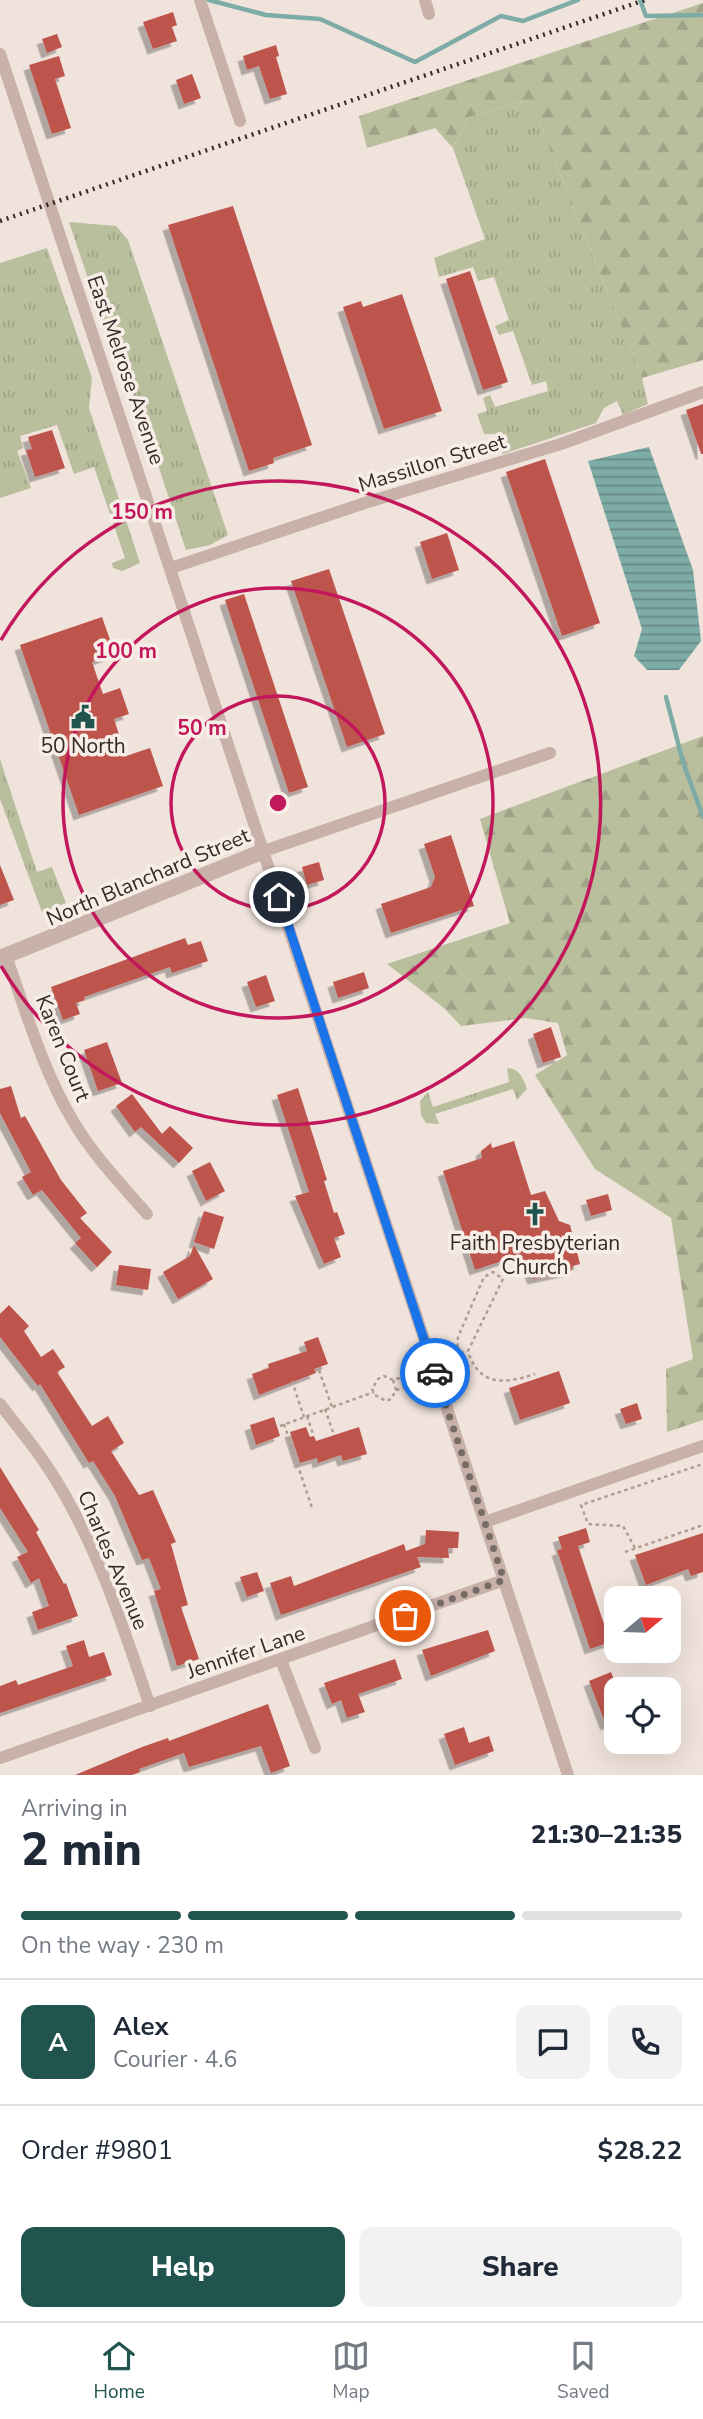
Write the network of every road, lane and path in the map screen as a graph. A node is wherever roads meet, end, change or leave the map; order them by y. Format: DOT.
graph roads {
  1 [pos="425,0"];
  2 [pos="202,4"];
  3 [pos="429,14"];
  4 [pos="0,54"];
  5 [pos="2,69"];
  6 [pos="240,121"];
  7 [pos="703,392"];
  8 [pos="171,568"];
  9 [pos="550,754"];
  10 [pos="264,851"];
  11 [pos="3,958"];
  12 [pos="147,1214"];
  13 [pos="468,1351"];
  14 [pos="457,1354"];
  15 [pos="447,1357"];
  16 [pos="472,1366"];
  17 [pos="318,1370"];
  18 [pos="416,1373"];
  19 [pos="452,1373"];
  20 [pos="535,1374"];
  21 [pos="393,1380"];
  22 [pos="292,1381"];
  23 [pos="419,1383"];
  24 [pos="396,1390"];
  25 [pos="373,1392"];
  26 [pos="0,1404"];
  27 [pos="332,1407"];
  28 [pos="325,1409"];
  29 [pos="306,1416"];
  30 [pos="333,1432"];
  31 [pos="313,1434"];
  32 [pos="703,1446"];
  33 [pos="703,1464"];
  34 [pos="312,1508"];
  35 [pos="485,1522"];
  36 [pos="703,1525"];
  37 [pos="635,1548"];
  38 [pos="625,1552"];
  39 [pos="504,1580"];
  40 [pos="281,1660"];
  41 [pos="150,1706"];
  42 [pos="315,1748"];
  43 [pos="0,1758"];
  44 [pos="568,1775"];
  1 -- 3 [label="street"];
  2 -- 6 [label="street"];
  4 -- 5 [label="street, East Melrose Avenue"];
  5 -- 8 [label="street, East Melrose Avenue"];
  7 -- 8 [label="street, Massillon Street"];
  8 -- 10 [label="street, East Melrose Avenue"];
  9 -- 10 [label="street, North Blanchard Street"];
  10 -- 11 [label="street, North Blanchard Street"];
  10 -- 35 [label="street, East Melrose Avenue"];
  11 -- 12 [label="street, Karen Court"];
  13 -- 14 [label="path"];
  13 -- 14 [label="path"];
  13 -- 16 [label="path"];
  14 -- 15 [label="path"];
  16 -- 19 [label="path"];
  16 -- 20 [label="path"];
  17 -- 27 [label="path"];
  18 -- 21 [label="path"];
  21 -- 24 [label="path"];
  21 -- 25 [label="path"];
  22 -- 29 [label="path"];
  23 -- 24 [label="path"];
  24 -- 25 [label="path"];
  25 -- 27 [label="path"];
  26 -- 41 [label="street, Charles Avenue"];
  27 -- 28 [label="path"];
  28 -- 29 [label="path"];
  28 -- 30 [label="path"];
  29 -- 31 [label="path"];
  29 -- 34 [label="path"];
  32 -- 35 [label="street"];
  33 -- 37 [label="path"];
  35 -- 39 [label="street, East Melrose Avenue"];
  36 -- 37 [label="path"];
  37 -- 38 [label="path"];
  39 -- 40 [label="street, Jennifer Lane"];
  39 -- 44 [label="street, East Melrose Avenue"];
  40 -- 41 [label="street, Jennifer Lane"];
  40 -- 42 [label="street"];
  41 -- 43 [label="street, Jennifer Lane"];
}
